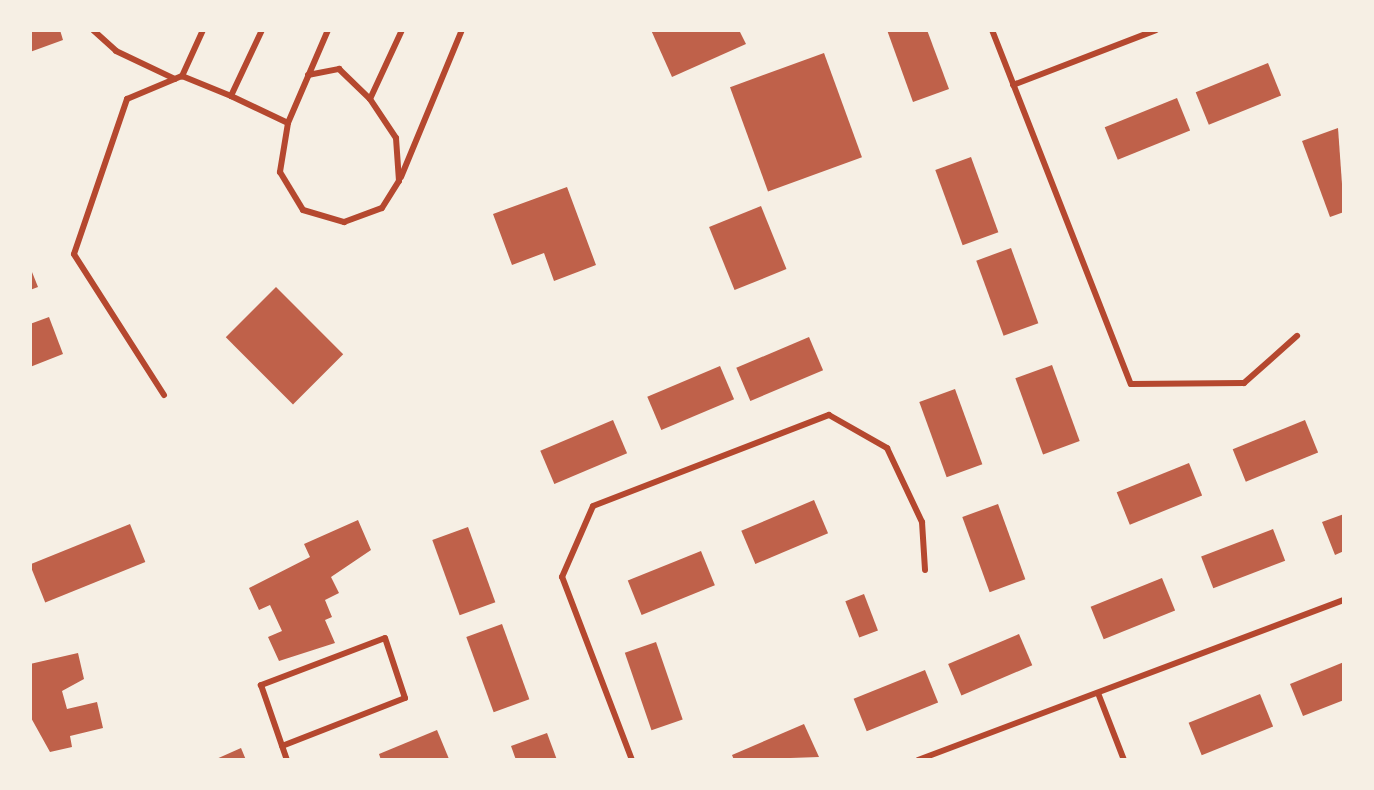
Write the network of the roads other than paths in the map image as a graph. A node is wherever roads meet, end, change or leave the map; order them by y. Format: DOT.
graph roads {
  1 [pos="93,30"];
  2 [pos="203,30"];
  3 [pos="262,30"];
  4 [pos="328,30"];
  5 [pos="402,30"];
  6 [pos="462,30"];
  7 [pos="992,30"];
  8 [pos="1156,30"];
  9 [pos="308,75"];
  10 [pos="179,77"];
  11 [pos="1013,85"];
  12 [pos="231,96"];
  13 [pos="370,99"];
  14 [pos="288,123"];
  15 [pos="399,181"];
  16 [pos="1297,336"];
  17 [pos="164,395"];
  18 [pos="925,570"];
  19 [pos="1344,600"];
  20 [pos="1098,693"];
  21 [pos="282,746"];
  22 [pos="287,760"];
  23 [pos="632,760"];
  24 [pos="918,760"];
  25 [pos="1124,760"];
  1 -- 10 [label="lane"];
  2 -- 10 [label="lane"];
  3 -- 12 [label="lane"];
  4 -- 9 [label="lane"];
  5 -- 13 [label="lane"];
  6 -- 15 [label="lane"];
  7 -- 11 [label="lane"];
  8 -- 11 [label="lane"];
  9 -- 13 [label="lane"];
  9 -- 14 [label="lane"];
  10 -- 12 [label="lane"];
  10 -- 17 [label="lane"];
  11 -- 16 [label="lane"];
  12 -- 14 [label="lane"];
  13 -- 15 [label="lane"];
  14 -- 15 [label="lane"];
  18 -- 23 [label="lane"];
  19 -- 20 [label="lane"];
  20 -- 24 [label="lane"];
  20 -- 25 [label="lane"];
  21 -- 21 [label="lane"];
  21 -- 22 [label="lane"];
}
